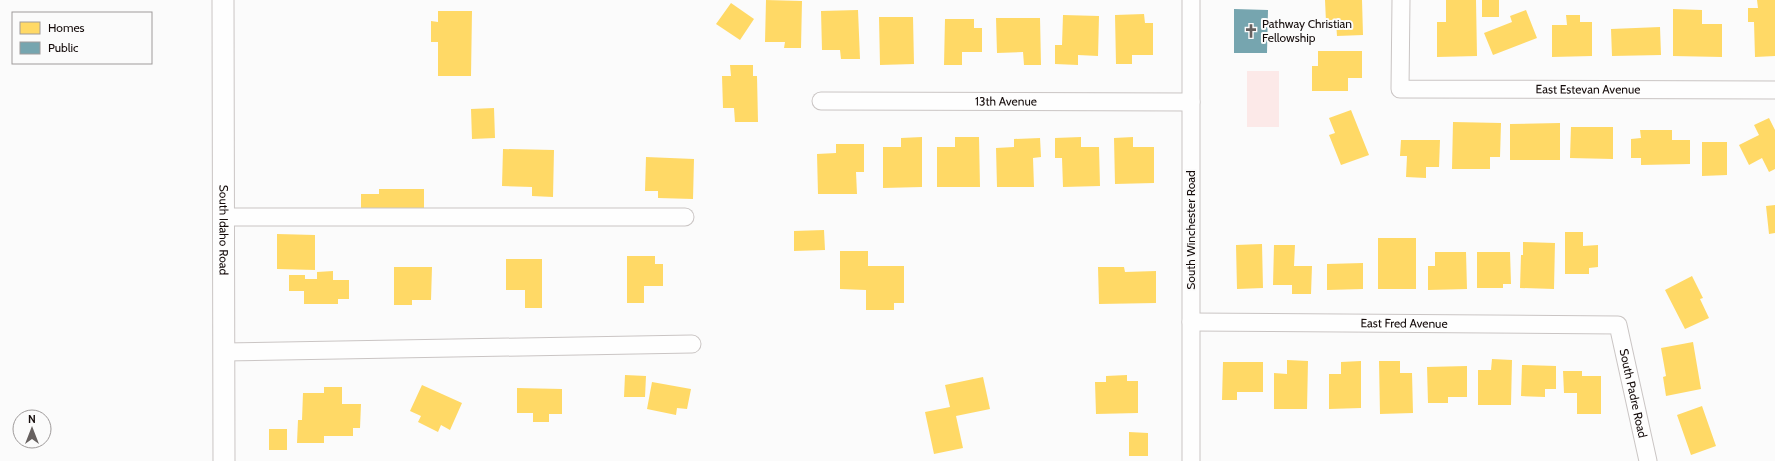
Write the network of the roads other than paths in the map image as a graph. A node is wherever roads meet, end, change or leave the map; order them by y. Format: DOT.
graph roads {
  1 [pos="223,0"];
  2 [pos="1191,0"];
  3 [pos="1401,0"];
  4 [pos="1775,90"];
  5 [pos="821,101"];
  6 [pos="1191,102"];
  7 [pos="223,217"];
  8 [pos="685,217"];
  9 [pos="1191,322"];
  10 [pos="1618,325"];
  11 [pos="692,344"];
  12 [pos="224,352"];
  13 [pos="224,461"];
  14 [pos="1191,461"];
  15 [pos="1648,461"];
  1 -- 7 [label="main road, South Idaho Road"];
  2 -- 6 [label="street, South Winchester Road"];
  3 -- 4 [label="street, East Estevan Avenue"];
  5 -- 6 [label="street, 13th Avenue"];
  6 -- 9 [label="street, South Winchester Road"];
  7 -- 8 [label="street"];
  7 -- 12 [label="main road, South Idaho Road"];
  9 -- 10 [label="street, East Fred Avenue"];
  9 -- 14 [label="street, South Winchester Road"];
  10 -- 15 [label="street, South Padre Road"];
  11 -- 12 [label="street"];
  12 -- 13 [label="main road, South Idaho Road"];
}
